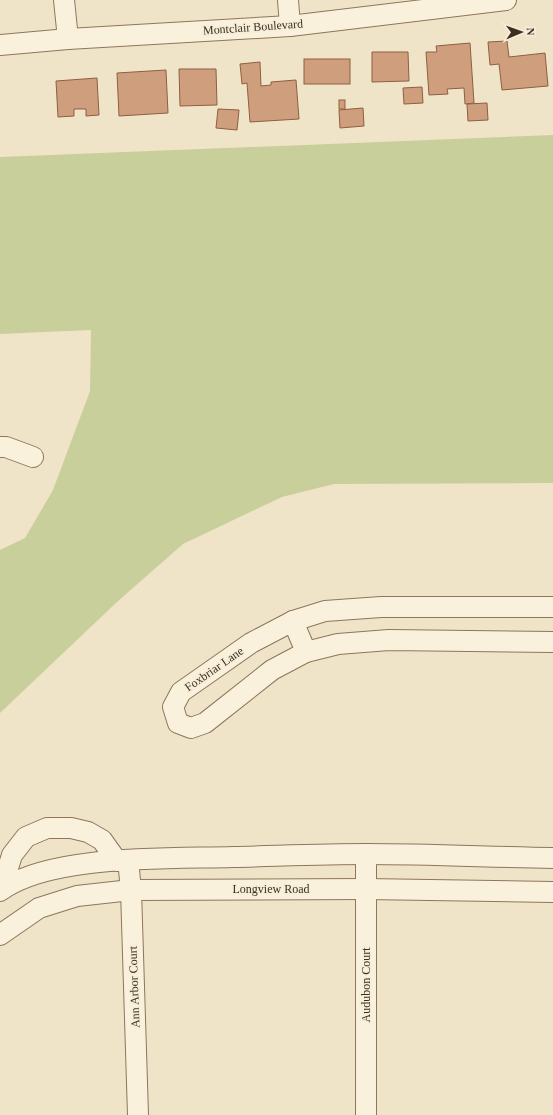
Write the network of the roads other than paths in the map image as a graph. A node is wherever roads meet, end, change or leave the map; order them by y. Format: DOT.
graph roads {
  1 [pos="64,0"];
  2 [pos="288,0"];
  3 [pos="506,0"];
  4 [pos="290,26"];
  5 [pos="68,39"];
  6 [pos="0,45"];
  7 [pos="0,447"];
  8 [pos="33,457"];
  9 [pos="553,607"];
  10 [pos="293,621"];
  11 [pos="553,642"];
  12 [pos="306,652"];
  13 [pos="366,854"];
  14 [pos="553,858"];
  15 [pos="123,860"];
  16 [pos="4,888"];
  17 [pos="366,889"];
  18 [pos="131,890"];
  19 [pos="553,892"];
  20 [pos="0,935"];
  21 [pos="138,1115"];
  22 [pos="366,1115"];
  1 -- 5 [label="street"];
  2 -- 4 [label="street"];
  3 -- 4 [label="street, Montclair Boulevard"];
  4 -- 5 [label="street, Montclair Boulevard"];
  5 -- 6 [label="street, Montclair Boulevard"];
  7 -- 8 [label="street"];
  9 -- 10 [label="street, Foxbriar Lane"];
  10 -- 12 [label="street"];
  10 -- 12 [label="street, Foxbriar Lane"];
  11 -- 12 [label="street, Foxbriar Lane"];
  13 -- 14 [label="street"];
  13 -- 15 [label="street"];
  13 -- 17 [label="street, Audubon Court"];
  15 -- 16 [label="street"];
  15 -- 16 [label="street"];
  15 -- 18 [label="street, Ann Arbor Court"];
  17 -- 18 [label="street, Longview Road"];
  17 -- 19 [label="street, Longview Road"];
  17 -- 22 [label="street, Audubon Court"];
  18 -- 20 [label="street, Longview Road"];
  18 -- 21 [label="street, Ann Arbor Court"];
}
